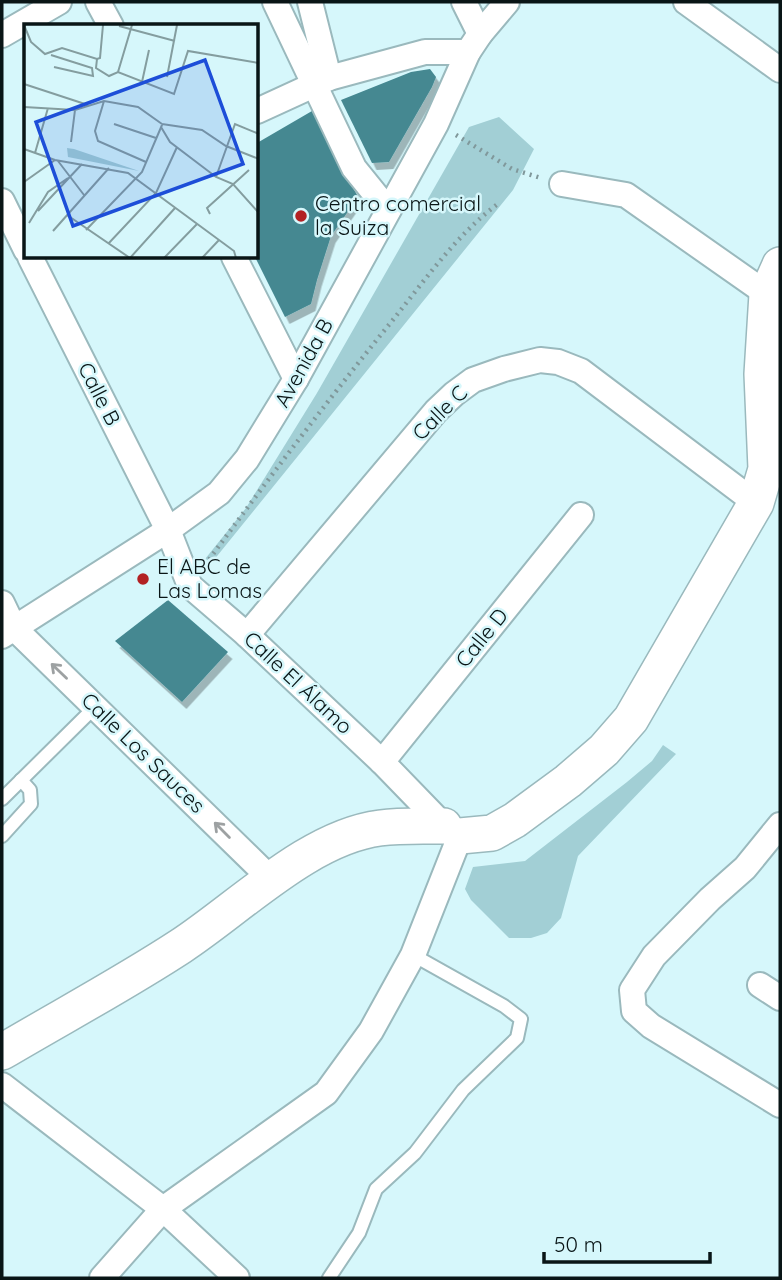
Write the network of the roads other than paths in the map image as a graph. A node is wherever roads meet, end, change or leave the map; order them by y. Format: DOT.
graph roads {
  1 [pos="59,2"];
  2 [pos="98,2"];
  3 [pos="275,2"];
  4 [pos="310,2"];
  5 [pos="464,2"];
  6 [pos="507,2"];
  7 [pos="686,2"];
  8 [pos="110,24"];
  9 [pos="2,35"];
  10 [pos="474,43"];
  11 [pos="780,70"];
  12 [pos="322,81"];
  13 [pos="259,110"];
  14 [pos="562,184"];
  15 [pos="2,201"];
  16 [pos="388,210"];
  17 [pos="24,246"];
  18 [pos="31,259"];
  19 [pos="235,259"];
  20 [pos="774,280"];
  21 [pos="296,379"];
  22 [pos="772,382"];
  23 [pos="756,503"];
  24 [pos="581,515"];
  25 [pos="168,530"];
  26 [pos="2,603"];
  27 [pos="8,632"];
  28 [pos="247,635"];
  29 [pos="96,706"];
  30 [pos="382,762"];
  31 [pos="21,780"];
  32 [pos="2,799"];
  33 [pos="780,825"];
  34 [pos="452,831"];
  35 [pos="2,835"];
  36 [pos="270,878"];
  37 [pos="413,955"];
  38 [pos="2,1052"];
  39 [pos="2,1085"];
  40 [pos="780,1105"];
  41 [pos="163,1209"];
  42 [pos="102,1278"];
  43 [pos="237,1278"];
  44 [pos="329,1278"];
  1 -- 9 [label="street"];
  2 -- 8 [label="street"];
  3 -- 12 [label="street"];
  4 -- 12 [label="street"];
  5 -- 10 [label="street"];
  6 -- 10 [label="street, Avenida B"];
  7 -- 11 [label="street"];
  10 -- 12 [label="street"];
  10 -- 16 [label="street, Avenida B"];
  12 -- 13 [label="street"];
  12 -- 16 [label="street"];
  14 -- 20 [label="street"];
  15 -- 17 [label="street"];
  16 -- 21 [label="street, Avenida B"];
  18 -- 25 [label="street, Calle B"];
  19 -- 21 [label="street"];
  20 -- 22 [label="street"];
  21 -- 25 [label="street, Avenida B"];
  22 -- 23 [label="street"];
  23 -- 28 [label="street, Calle C"];
  23 -- 34 [label="street"];
  24 -- 30 [label="street, Calle D"];
  25 -- 27 [label="street, Avenida B"];
  25 -- 28 [label="street, Calle El Álamo"];
  26 -- 27 [label="street"];
  29 -- 27 [label="street, Calle Los Sauces, one-way"];
  28 -- 30 [label="street, Calle El Álamo"];
  29 -- 31 [label="lane"];
  36 -- 29 [label="street, Calle Los Sauces, one-way"];
  30 -- 34 [label="street, Calle El Álamo"];
  31 -- 32 [label="lane"];
  31 -- 35 [label="lane"];
  33 -- 40 [label="street"];
  34 -- 36 [label="street"];
  34 -- 37 [label="street"];
  36 -- 38 [label="street"];
  37 -- 41 [label="street"];
  37 -- 44 [label="lane"];
  39 -- 41 [label="street"];
  41 -- 42 [label="street"];
  41 -- 43 [label="street"];
}
